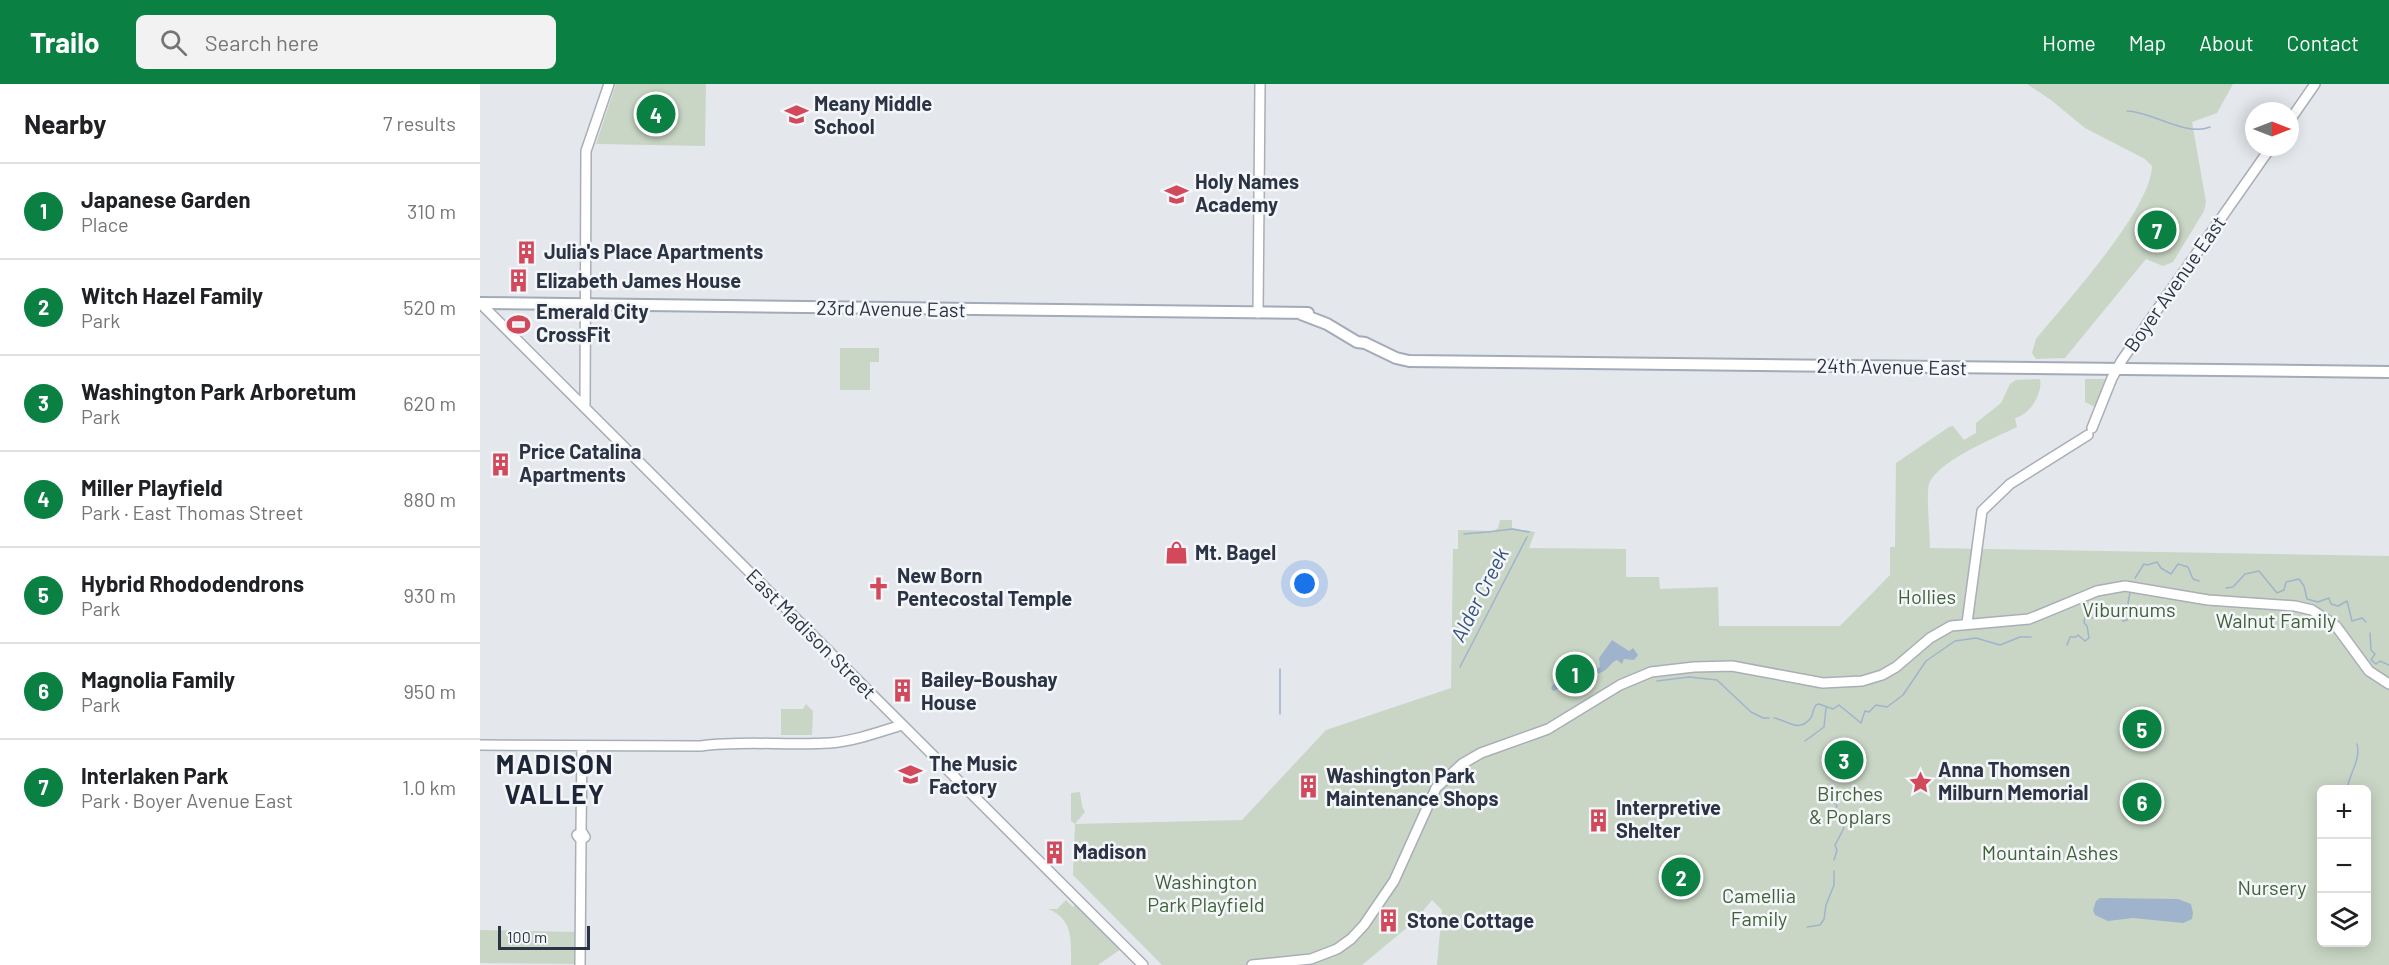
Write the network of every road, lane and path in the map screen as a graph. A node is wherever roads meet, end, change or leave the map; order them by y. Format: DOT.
graph roads {
  1 [pos="609,84"];
  2 [pos="1260,84"];
  3 [pos="2315,84"];
  4 [pos="2299,107"];
  5 [pos="2265,156"];
  6 [pos="480,303"];
  7 [pos="585,305"];
  8 [pos="1257,313"];
  9 [pos="1365,343"];
  10 [pos="2116,370"];
  11 [pos="2389,372"];
  12 [pos="585,408"];
  13 [pos="1967,623"];
  14 [pos="2389,684"];
  15 [pos="902,725"];
  16 [pos="480,745"];
  17 [pos="582,747"];
  18 [pos="580,965"];
  19 [pos="1143,965"];
  20 [pos="1252,965"];
  1 -- 7 [label="main road"];
  2 -- 8 [label="main road"];
  3 -- 4 [label="main road"];
  5 -- 10 [label="main road, Boyer Avenue East"];
  6 -- 7 [label="main road, 23rd Avenue East"];
  6 -- 12 [label="main road, East Madison Street"];
  7 -- 8 [label="main road, 23rd Avenue East"];
  7 -- 12 [label="main road"];
  8 -- 9 [label="main road, 23rd Avenue East"];
  9 -- 10 [label="main road, 24th Avenue East"];
  10 -- 11 [label="main road, 24th Avenue East"];
  10 -- 13 [label="main road, Boyer Avenue East"];
  12 -- 15 [label="main road, East Madison Street"];
  13 -- 14 [label="main road"];
  13 -- 20 [label="main road"];
  15 -- 17 [label="main road"];
  15 -- 19 [label="main road, East Madison Street"];
  16 -- 17 [label="main road"];
  17 -- 18 [label="main road"];
}
